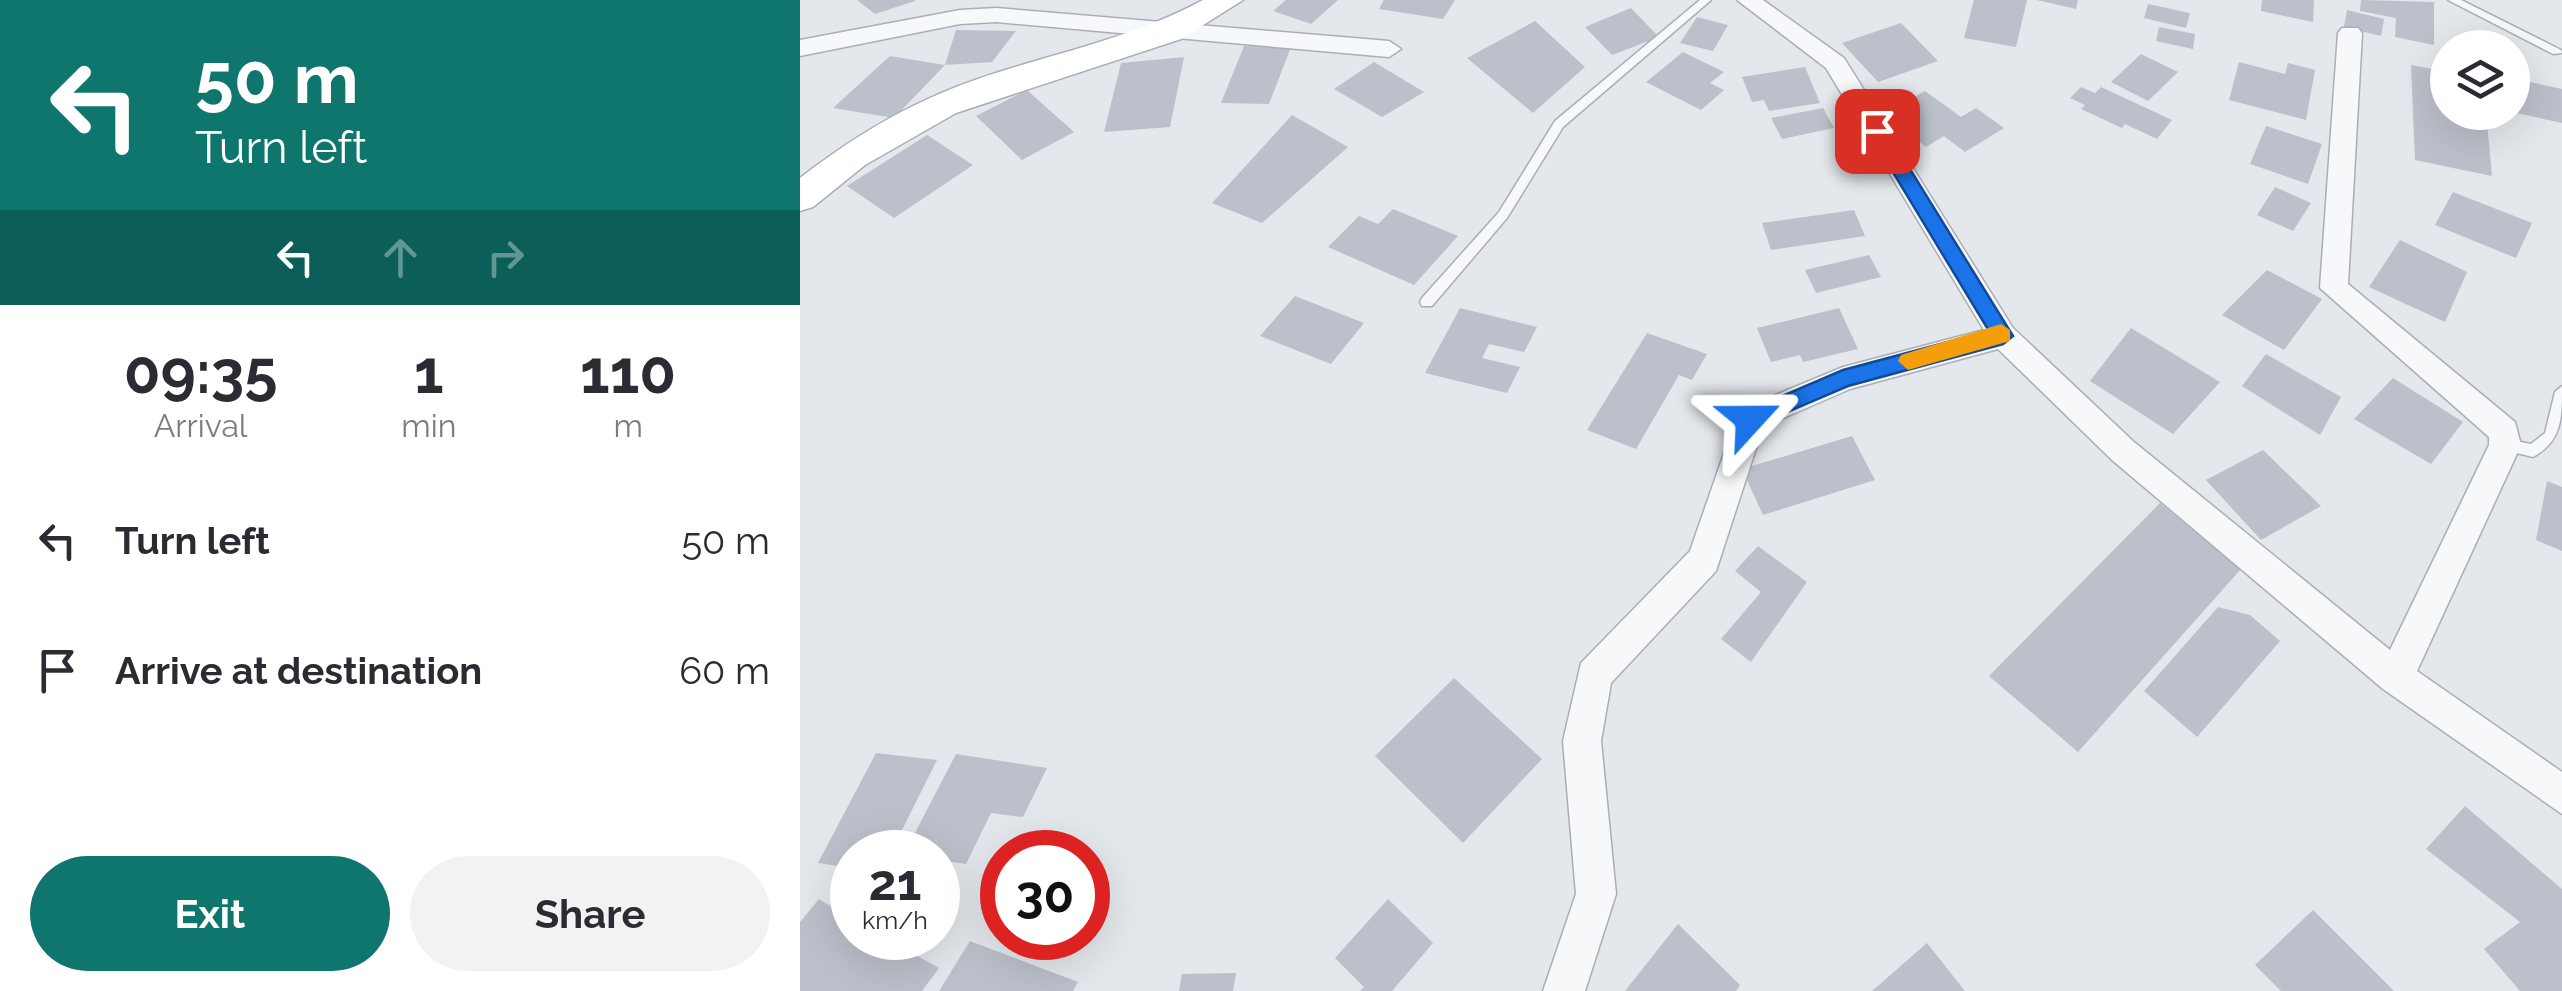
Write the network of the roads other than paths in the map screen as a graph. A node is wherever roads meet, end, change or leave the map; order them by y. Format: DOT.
graph roads {
  1 [pos="1227,0"];
  2 [pos="1706,0"];
  3 [pos="2453,0"];
  4 [pos="1755,2"];
  5 [pos="1169,32"];
  6 [pos="2350,33"];
  7 [pos="800,48"];
  8 [pos="1389,49"];
  9 [pos="2556,52"];
  10 [pos="800,198"];
  11 [pos="1427,302"];
  12 [pos="2003,336"];
  13 [pos="2562,392"];
  14 [pos="2504,445"];
  15 [pos="2396,677"];
  16 [pos="2562,795"];
  17 [pos="1564,991"];
  1 -- 5 [label="street"];
  2 -- 11 [label="lane"];
  3 -- 9 [label="lane"];
  4 -- 12 [label="street"];
  5 -- 7 [label="street"];
  5 -- 8 [label="street"];
  5 -- 10 [label="street"];
  6 -- 14 [label="street"];
  12 -- 15 [label="street"];
  12 -- 17 [label="street"];
  13 -- 14 [label="lane"];
  14 -- 15 [label="street"];
  15 -- 16 [label="street"];
}
